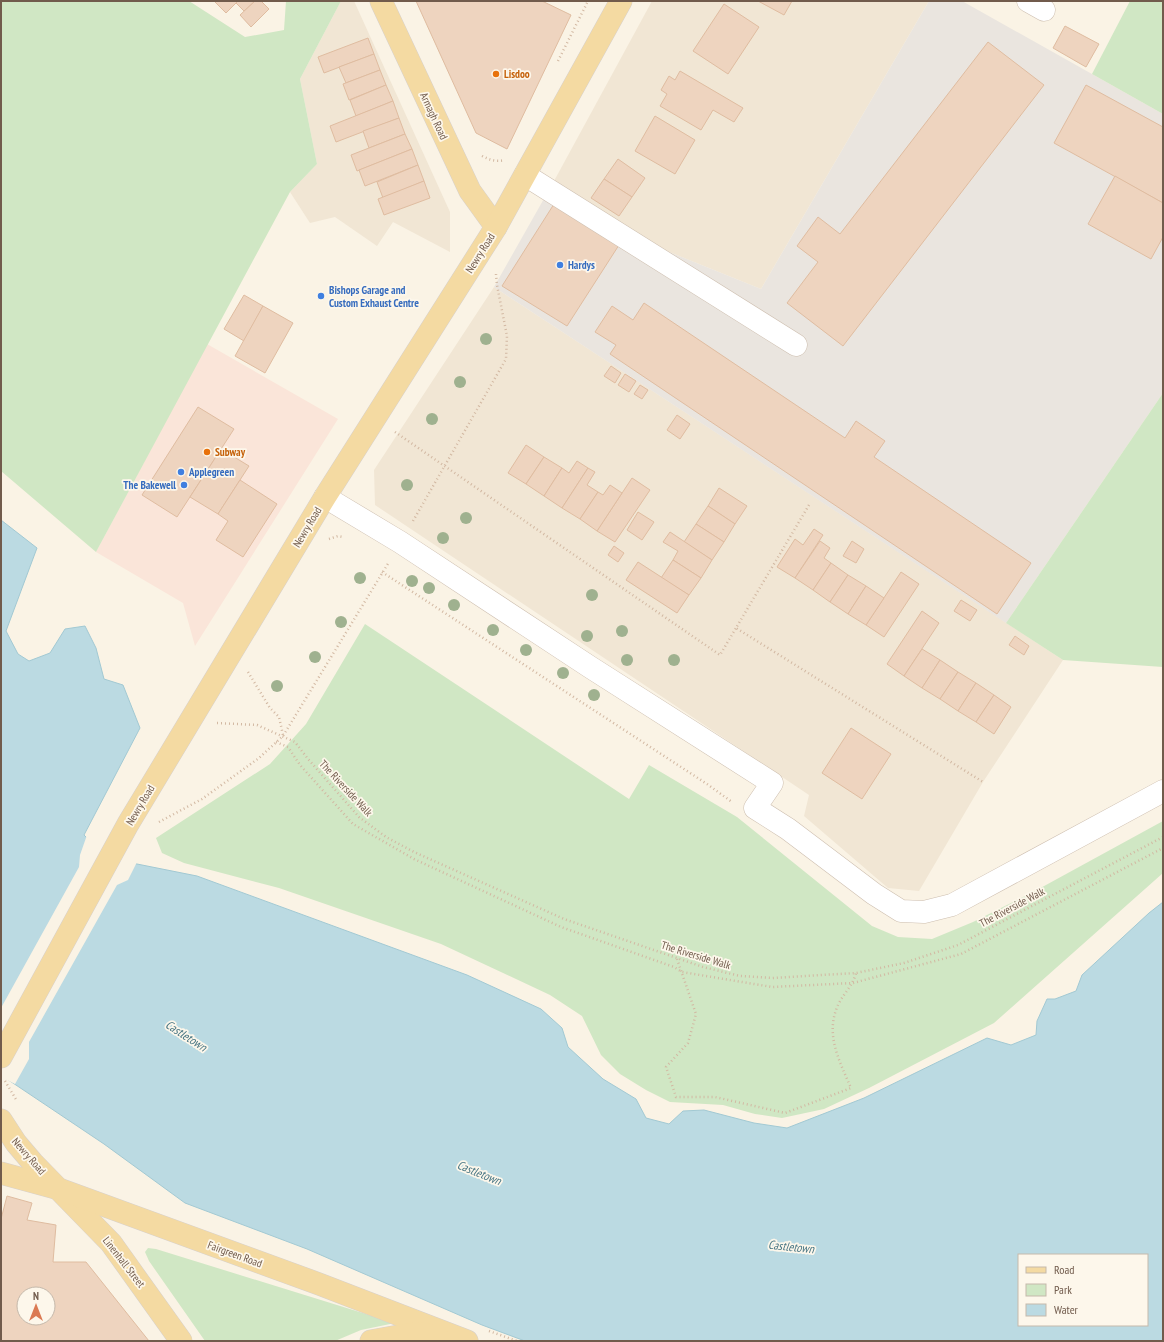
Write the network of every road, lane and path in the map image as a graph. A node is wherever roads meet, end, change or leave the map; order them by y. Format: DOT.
graph roads {
  1 [pos="381,1"];
  2 [pos="588,1"];
  3 [pos="621,1"];
  4 [pos="556,64"];
  5 [pos="480,155"];
  6 [pos="507,159"];
  7 [pos="525,175"];
  8 [pos="496,227"];
  9 [pos="496,270"];
  10 [pos="796,346"];
  11 [pos="375,419"];
  12 [pos="445,467"];
  13 [pos="325,497"];
  14 [pos="809,504"];
  15 [pos="344,538"];
  16 [pos="400,542"];
  17 [pos="326,545"];
  18 [pos="382,572"];
  19 [pos="736,628"];
  20 [pos="235,648"];
  21 [pos="253,667"];
  22 [pos="249,674"];
  23 [pos="247,677"];
  24 [pos="222,717"];
  25 [pos="218,723"];
  26 [pos="187,728"];
  27 [pos="214,730"];
  28 [pos="283,736"];
  29 [pos="276,742"];
  30 [pos="983,782"];
  31 [pos="1163,791"];
  32 [pos="755,808"];
  33 [pos="156,824"];
  34 [pos="1163,837"];
  35 [pos="1163,848"];
  36 [pos="677,958"];
  37 [pos="682,972"];
  38 [pos="856,973"];
  39 [pos="853,983"];
  40 [pos="1,1057"];
  41 [pos="1,1120"];
  42 [pos="1,1172"];
  43 [pos="59,1189"];
  44 [pos="181,1341"];
  45 [pos="372,1341"];
  46 [pos="466,1341"];
  1 -- 8 [label="main road, Armagh Road"];
  2 -- 4 [label="path"];
  3 -- 7 [label="main road, Newry Road"];
  5 -- 6 [label="path"];
  7 -- 8 [label="main road, Newry Road"];
  7 -- 10 [label="street"];
  8 -- 11 [label="main road, Newry Road"];
  9 -- 12 [label="path"];
  11 -- 12 [label="path"];
  11 -- 13 [label="main road, Newry Road"];
  12 -- 16 [label="path"];
  12 -- 19 [label="path"];
  13 -- 16 [label="street"];
  13 -- 20 [label="main road, Newry Road"];
  14 -- 19 [label="path"];
  15 -- 17 [label="path"];
  16 -- 18 [label="path"];
  16 -- 32 [label="street"];
  18 -- 28 [label="path"];
  18 -- 32 [label="path"];
  19 -- 30 [label="path"];
  20 -- 22 [label="path"];
  20 -- 26 [label="main road, Newry Road"];
  21 -- 22 [label="path"];
  22 -- 23 [label="path"];
  22 -- 28 [label="path"];
  24 -- 25 [label="path"];
  25 -- 26 [label="path, The Riverside Walk"];
  25 -- 27 [label="path"];
  25 -- 28 [label="path, The Riverside Walk"];
  26 -- 40 [label="main road, Newry Road"];
  28 -- 29 [label="path"];
  28 -- 36 [label="path, The Riverside Walk"];
  29 -- 33 [label="path"];
  29 -- 37 [label="path"];
  31 -- 32 [label="street"];
  34 -- 38 [label="path, The Riverside Walk"];
  35 -- 39 [label="path"];
  36 -- 37 [label="path"];
  36 -- 38 [label="path, The Riverside Walk"];
  37 -- 39 [label="path"];
  37 -- 39 [label="path"];
  38 -- 39 [label="path"];
  41 -- 43 [label="main road, Newry Road"];
  42 -- 43 [label="main road, Fairgreen Road"];
  43 -- 44 [label="main road, Linenhall Street"];
  43 -- 46 [label="main road, Fairgreen Road"];
  45 -- 46 [label="main road"];
}
